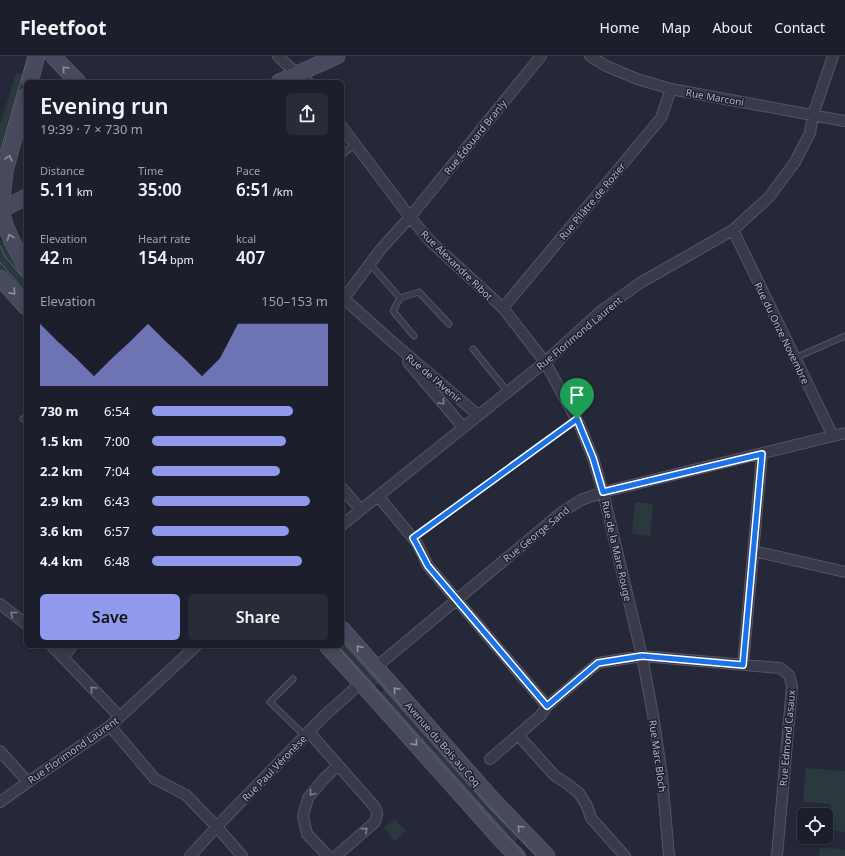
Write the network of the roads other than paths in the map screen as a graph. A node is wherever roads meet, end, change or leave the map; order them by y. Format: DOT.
graph roads {
  1 [pos="37,56"];
  2 [pos="53,56"];
  3 [pos="278,56"];
  4 [pos="337,56"];
  5 [pos="541,56"];
  6 [pos="590,56"];
  7 [pos="833,56"];
  8 [pos="303,78"];
  9 [pos="31,80"];
  10 [pos="76,80"];
  11 [pos="290,80"];
  12 [pos="671,89"];
  13 [pos="24,103"];
  14 [pos="813,116"];
  15 [pos="845,121"];
  16 [pos="344,130"];
  17 [pos="355,144"];
  18 [pos="344,153"];
  19 [pos="24,198"];
  20 [pos="0,210"];
  21 [pos="410,217"];
  22 [pos="733,230"];
  23 [pos="24,264"];
  24 [pos="370,264"];
  25 [pos="0,278"];
  26 [pos="344,298"];
  27 [pos="400,298"];
  28 [pos="344,300"];
  29 [pos="24,305"];
  30 [pos="503,308"];
  31 [pos="449,324"];
  32 [pos="414,336"];
  33 [pos="845,336"];
  34 [pos="390,340"];
  35 [pos="473,349"];
  36 [pos="794,358"];
  37 [pos="545,362"];
  38 [pos="508,392"];
  39 [pos="478,415"];
  40 [pos="577,419"];
  41 [pos="463,427"];
  42 [pos="845,433"];
  43 [pos="833,436"];
  44 [pos="762,454"];
  45 [pos="344,490"];
  46 [pos="603,492"];
  47 [pos="378,496"];
  48 [pos="361,510"];
  49 [pos="344,523"];
  50 [pos="413,538"];
  51 [pos="754,550"];
  52 [pos="845,572"];
  53 [pos="456,599"];
  54 [pos="0,604"];
  55 [pos="24,622"];
  56 [pos="344,631"];
  57 [pos="54,648"];
  58 [pos="70,648"];
  59 [pos="194,648"];
  60 [pos="329,648"];
  61 [pos="642,656"];
  62 [pos="63,658"];
  63 [pos="743,665"];
  64 [pos="376,667"];
  65 [pos="293,679"];
  66 [pos="361,683"];
  67 [pos="547,706"];
  68 [pos="120,717"];
  69 [pos="110,726"];
  70 [pos="307,734"];
  71 [pos="518,735"];
  72 [pos="0,751"];
  73 [pos="490,759"];
  74 [pos="338,765"];
  75 [pos="28,782"];
  76 [pos="0,802"];
  77 [pos="217,827"];
  78 [pos="190,856"];
  79 [pos="242,856"];
  80 [pos="328,856"];
  81 [pos="336,856"];
  82 [pos="517,856"];
  83 [pos="547,856"];
  84 [pos="625,856"];
  85 [pos="669,856"];
  86 [pos="777,856"];
  1 -- 9 [label="main road"];
  10 -- 2 [label="main road, one-way"];
  3 -- 8 [label="street"];
  4 -- 8 [label="main road"];
  5 -- 21 [label="street, Rue Édouard Branly"];
  6 -- 12 [label="street, Rue Marconi"];
  7 -- 14 [label="street, Rue Florimond Laurent"];
  8 -- 11 [label="main road"];
  12 -- 14 [label="street, Rue Marconi"];
  12 -- 30 [label="street, Rue Pilâtre de Rozier"];
  20 -- 13 [label="main road, one-way"];
  14 -- 15 [label="street, Rue Marconi"];
  14 -- 22 [label="street, Rue Florimond Laurent"];
  16 -- 17 [label="street, Rue Alexandre Ribot"];
  17 -- 18 [label="lane"];
  17 -- 21 [label="street, Rue Alexandre Ribot"];
  19 -- 20 [label="main road"];
  23 -- 20 [label="main road, one-way"];
  21 -- 24 [label="street, Rue Édouard Branly"];
  21 -- 30 [label="street, Rue Alexandre Ribot"];
  22 -- 36 [label="street, Rue du Onze Novembre"];
  22 -- 37 [label="street, Rue Florimond Laurent"];
  24 -- 26 [label="street, Rue Édouard Branly"];
  24 -- 27 [label="lane"];
  25 -- 29 [label="main road, one-way"];
  27 -- 31 [label="lane"];
  27 -- 32 [label="lane"];
  28 -- 34 [label="street, Rue de l'Avenir"];
  30 -- 37 [label="street, Rue Alexandre Ribot"];
  33 -- 36 [label="lane"];
  34 -- 39 [label="street, Rue de l'Avenir"];
  34 -- 41 [label="street, Rue de l'Avenir, one-way"];
  35 -- 38 [label="lane"];
  36 -- 43 [label="street, Rue du Onze Novembre"];
  37 -- 38 [label="street, Rue Florimond Laurent"];
  37 -- 40 [label="street, Rue de la Mare Rouge"];
  38 -- 39 [label="street, Rue Florimond Laurent"];
  39 -- 41 [label="street, Rue Florimond Laurent"];
  40 -- 46 [label="street, Rue de la Mare Rouge"];
  40 -- 50 [label="lane"];
  41 -- 47 [label="street, Rue Florimond Laurent"];
  42 -- 43 [label="street, Rue George Sand"];
  43 -- 44 [label="street, Rue George Sand"];
  44 -- 46 [label="street, Rue George Sand"];
  44 -- 51 [label="street"];
  45 -- 48 [label="street"];
  46 -- 53 [label="street, Rue George Sand"];
  46 -- 61 [label="street, Rue de la Mare Rouge"];
  47 -- 48 [label="street, Rue Florimond Laurent"];
  47 -- 50 [label="street"];
  48 -- 49 [label="street, Rue Florimond Laurent"];
  50 -- 53 [label="street"];
  51 -- 52 [label="street"];
  51 -- 63 [label="street"];
  53 -- 64 [label="street, Rue George Sand"];
  53 -- 67 [label="street"];
  55 -- 54 [label="street, one-way"];
  64 -- 56 [label="main road, Avenue du Bois au Coq, one-way"];
  57 -- 62 [label="street"];
  58 -- 62 [label="street"];
  59 -- 68 [label="street, Rue Florimond Laurent"];
  60 -- 66 [label="main road, Avenue du Bois au Coq"];
  61 -- 63 [label="street, Rue Edmond Casaux"];
  61 -- 67 [label="street, Rue Edmond Casaux"];
  61 -- 85 [label="street, Rue Marc Bloch"];
  68 -- 62 [label="street, one-way"];
  63 -- 86 [label="street, Rue Edmond Casaux"];
  83 -- 64 [label="main road, Avenue du Bois au Coq, one-way"];
  65 -- 70 [label="lane"];
  66 -- 70 [label="street, Rue Paul Véronèse"];
  66 -- 82 [label="main road, Avenue du Bois au Coq, one-way"];
  67 -- 71 [label="street, Rue Edmond Casaux"];
  68 -- 69 [label="street, Rue Florimond Laurent"];
  69 -- 75 [label="street, Rue Florimond Laurent"];
  69 -- 77 [label="street"];
  70 -- 74 [label="street"];
  70 -- 77 [label="street, Rue Paul Véronèse"];
  71 -- 73 [label="street, Rue Edmond Casaux"];
  71 -- 84 [label="street"];
  72 -- 75 [label="street"];
  74 -- 80 [label="street, one-way"];
  81 -- 74 [label="street, one-way"];
  75 -- 76 [label="street, Rue Florimond Laurent"];
  77 -- 78 [label="street, Rue Paul Véronèse"];
  77 -- 79 [label="street"];
}
